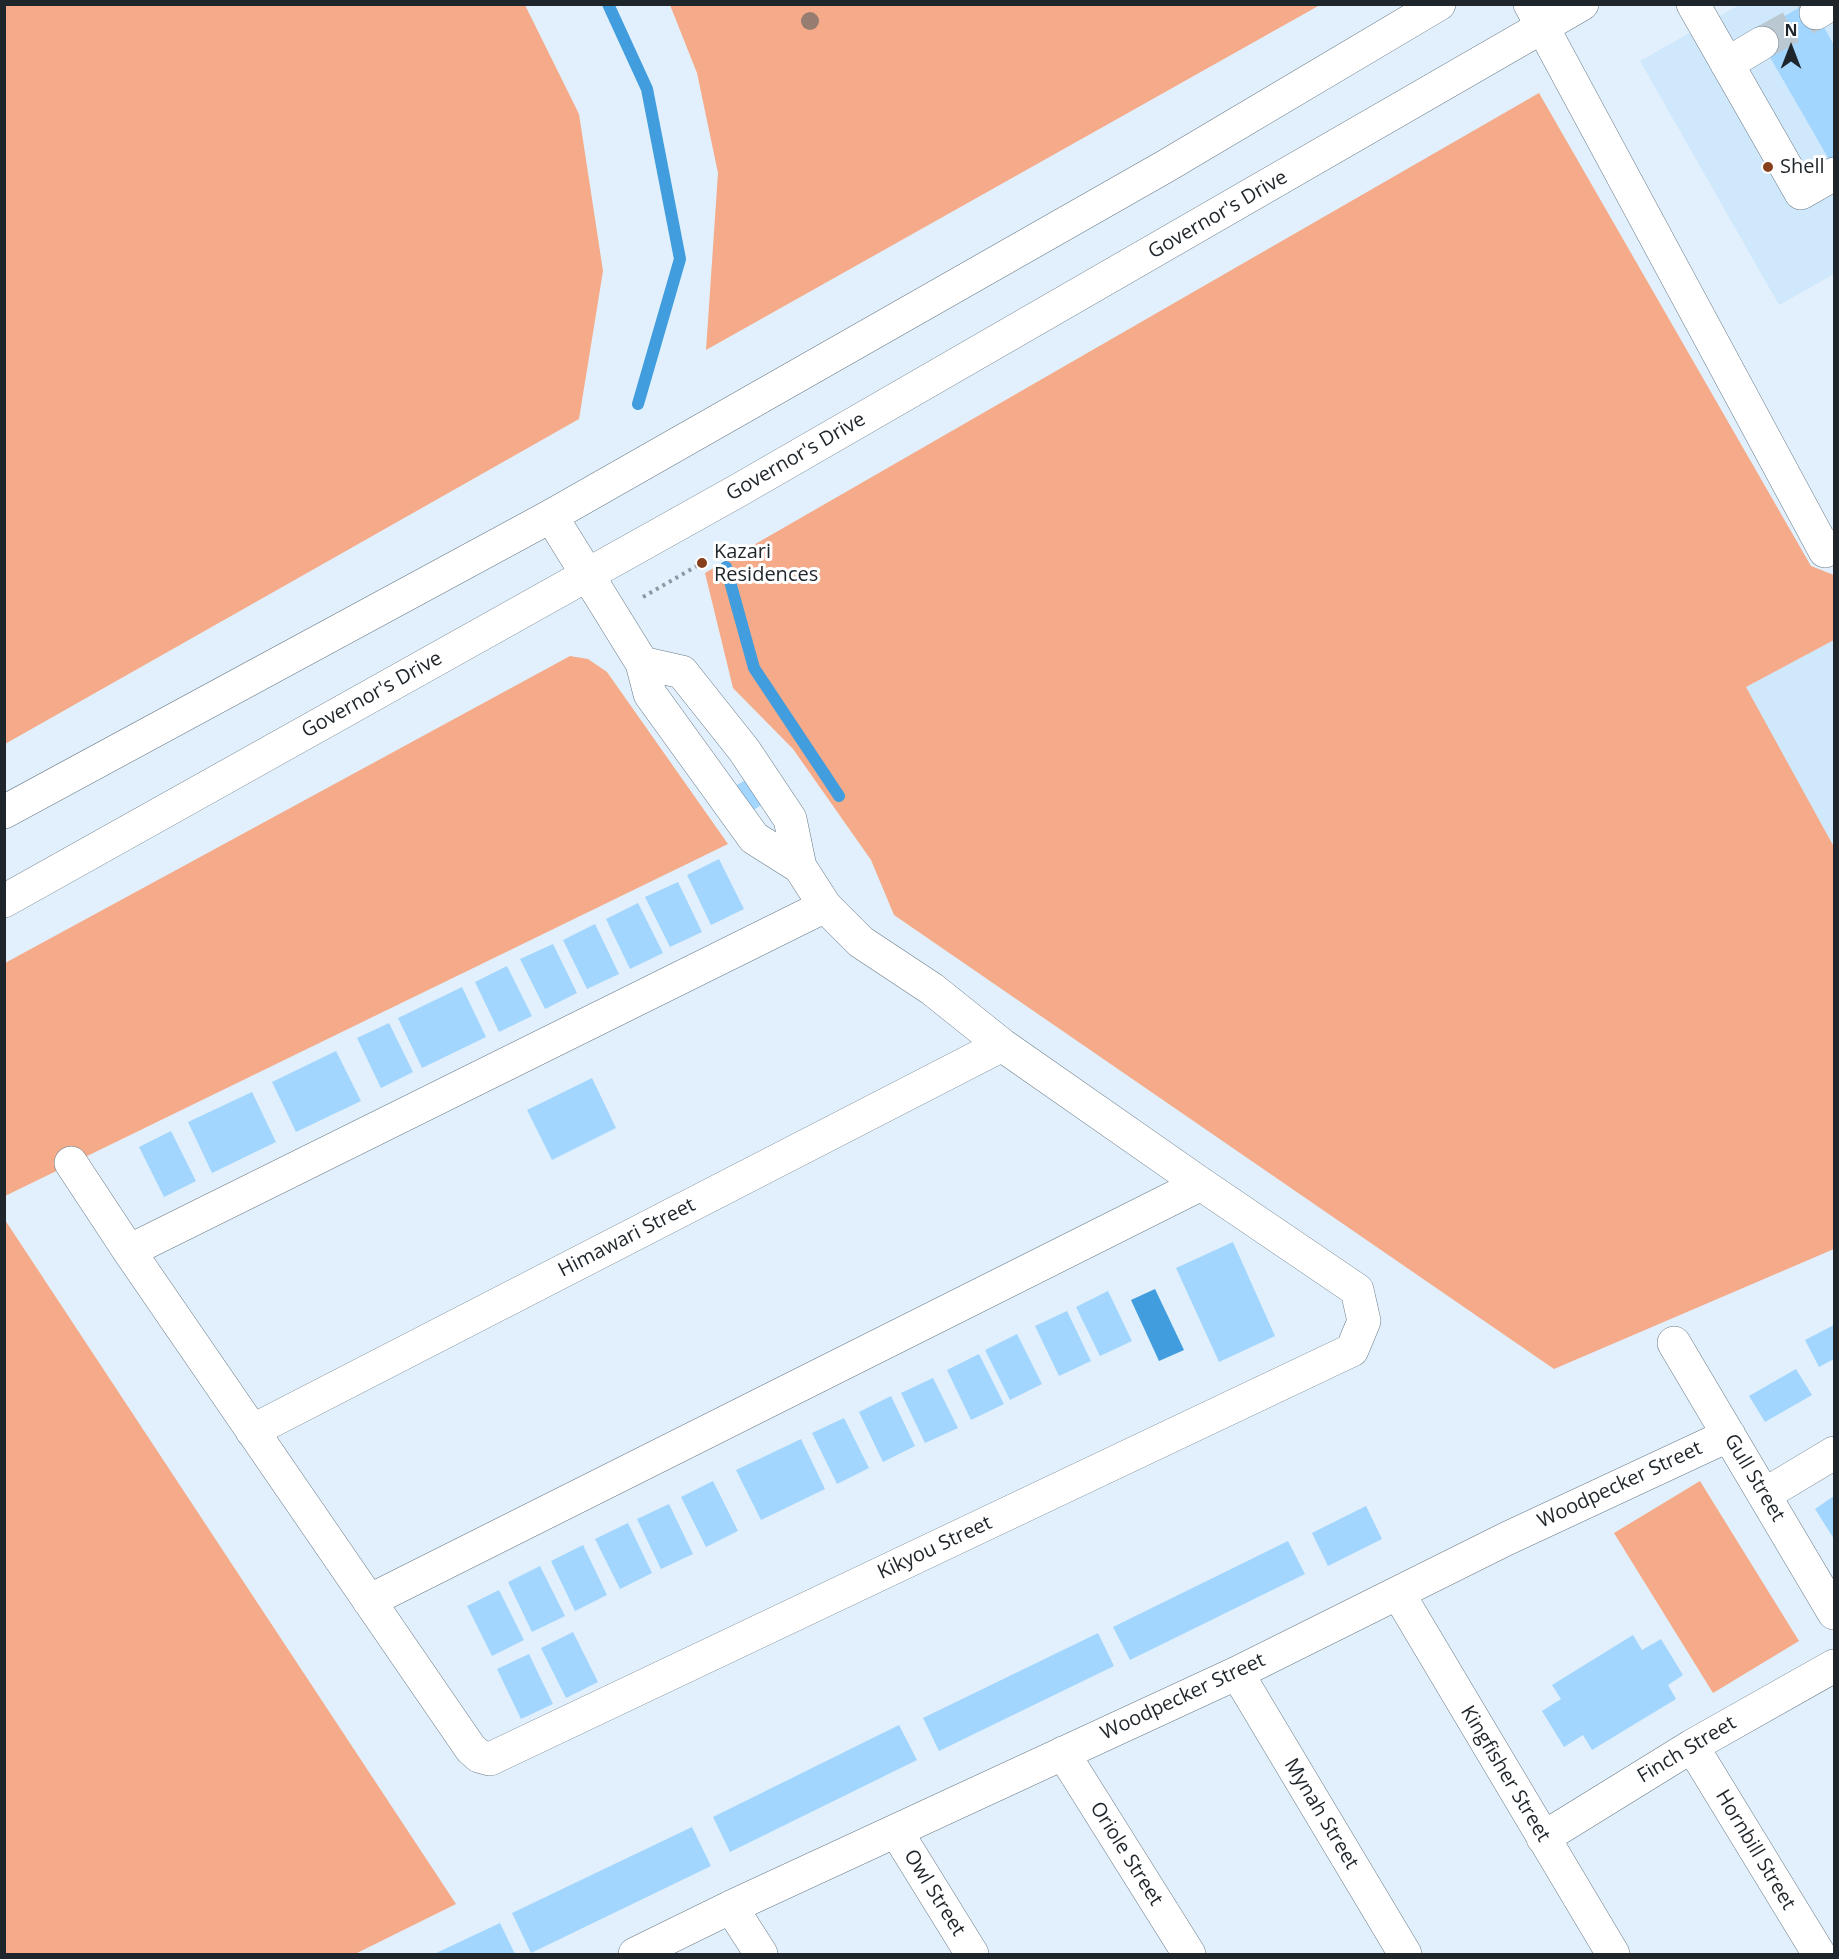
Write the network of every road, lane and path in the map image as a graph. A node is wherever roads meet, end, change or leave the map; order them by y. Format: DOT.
graph roads {
  1 [pos="1439,4"];
  2 [pos="1582,4"];
  3 [pos="1693,4"];
  4 [pos="1537,16"];
  5 [pos="1762,43"];
  6 [pos="1727,64"];
  7 [pos="1834,174"];
  8 [pos="551,516"];
  9 [pos="1834,546"];
  10 [pos="702,563"];
  11 [pos="588,574"];
  12 [pos="635,602"];
  13 [pos="642,663"];
  14 [pos="4,812"];
  15 [pos="800,867"];
  16 [pos="4,900"];
  17 [pos="825,906"];
  18 [pos="1002,1045"];
  19 [pos="72,1163"];
  20 [pos="1201,1184"];
  21 [pos="129,1251"];
  22 [pos="1674,1343"];
  23 [pos="252,1431"];
  24 [pos="1729,1435"];
  25 [pos="1834,1453"];
  26 [pos="1764,1495"];
  27 [pos="1398,1593"];
  28 [pos="369,1601"];
  29 [pos="1834,1613"];
  30 [pos="1834,1666"];
  31 [pos="1237,1673"];
  32 [pos="1692,1746"];
  33 [pos="1063,1753"];
  34 [pos="896,1831"];
  35 [pos="1542,1838"];
  36 [pos="731,1907"];
  37 [pos="635,1954"];
  38 [pos="760,1954"];
  39 [pos="972,1954"];
  40 [pos="1189,1954"];
  41 [pos="1405,1954"];
  42 [pos="1613,1954"];
  43 [pos="1819,1954"];
  1 -- 8 [label="street"];
  2 -- 4 [label="street, Governor's Drive"];
  3 -- 6 [label="street"];
  4 -- 9 [label="street"];
  4 -- 11 [label="street, Governor's Drive"];
  5 -- 6 [label="street"];
  6 -- 7 [label="street"];
  8 -- 11 [label="street"];
  8 -- 14 [label="street"];
  10 -- 12 [label="path"];
  11 -- 13 [label="street"];
  11 -- 16 [label="street, Governor's Drive"];
  13 -- 15 [label="street"];
  13 -- 15 [label="street"];
  15 -- 17 [label="street"];
  17 -- 18 [label="street"];
  17 -- 21 [label="street"];
  18 -- 20 [label="street"];
  18 -- 23 [label="street, Himawari Street"];
  19 -- 21 [label="street"];
  20 -- 28 [label="street"];
  20 -- 28 [label="street, Kikyou Street"];
  21 -- 23 [label="street"];
  22 -- 24 [label="street, Gull Street"];
  23 -- 28 [label="street"];
  24 -- 26 [label="street, Gull Street"];
  24 -- 27 [label="street, Woodpecker Street"];
  25 -- 26 [label="street"];
  26 -- 29 [label="street, Gull Street"];
  27 -- 31 [label="street, Woodpecker Street"];
  27 -- 35 [label="street, Kingfisher Street"];
  30 -- 32 [label="street, Finch Street"];
  31 -- 33 [label="street, Woodpecker Street"];
  31 -- 41 [label="street, Mynah Street"];
  32 -- 35 [label="street, Finch Street"];
  32 -- 43 [label="street, Hornbill Street"];
  33 -- 34 [label="street, Woodpecker Street"];
  33 -- 40 [label="street, Oriole Street"];
  34 -- 36 [label="street, Woodpecker Street"];
  34 -- 39 [label="street, Owl Street"];
  35 -- 42 [label="street, Kingfisher Street"];
  36 -- 37 [label="street, Woodpecker Street"];
  36 -- 38 [label="street"];
}
